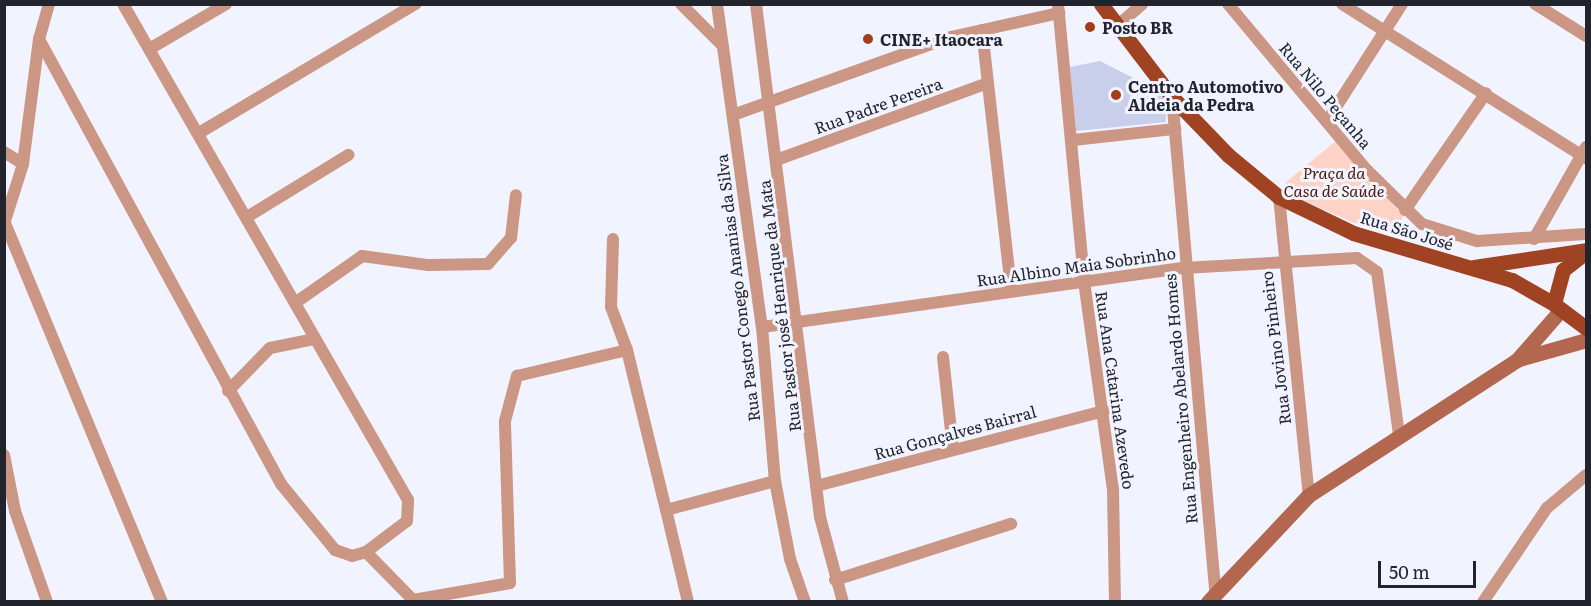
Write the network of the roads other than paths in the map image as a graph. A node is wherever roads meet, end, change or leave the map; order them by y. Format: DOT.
graph roads {
  1 [pos="123,4"];
  2 [pos="226,4"];
  3 [pos="415,4"];
  4 [pos="681,4"];
  5 [pos="717,4"];
  6 [pos="756,4"];
  7 [pos="1101,4"];
  8 [pos="1142,4"];
  9 [pos="1228,4"];
  10 [pos="1342,4"];
  11 [pos="1402,4"];
  12 [pos="1535,4"];
  13 [pos="44,8"];
  14 [pos="1058,9"];
  15 [pos="1117,26"];
  16 [pos="982,30"];
  17 [pos="1385,32"];
  18 [pos="1587,36"];
  19 [pos="39,39"];
  20 [pos="723,46"];
  21 [pos="151,48"];
  22 [pos="988,83"];
  23 [pos="1486,93"];
  24 [pos="1172,97"];
  25 [pos="772,105"];
  26 [pos="733,115"];
  27 [pos="1327,121"];
  28 [pos="1175,129"];
  29 [pos="198,133"];
  30 [pos="1073,140"];
  31 [pos="4,152"];
  32 [pos="1585,153"];
  33 [pos="348,155"];
  34 [pos="779,159"];
  35 [pos="23,164"];
  36 [pos="516,195"];
  37 [pos="1279,197"];
  38 [pos="1405,210"];
  39 [pos="247,217"];
  40 [pos="5,223"];
  41 [pos="1587,234"];
  42 [pos="613,239"];
  43 [pos="1534,239"];
  44 [pos="1587,251"];
  45 [pos="1282,263"];
  46 [pos="1184,268"];
  47 [pos="1471,268"];
  48 [pos="1084,281"];
  49 [pos="1011,290"];
  50 [pos="295,303"];
  51 [pos="1556,308"];
  52 [pos="799,321"];
  53 [pos="762,327"];
  54 [pos="1587,328"];
  55 [pos="315,339"];
  56 [pos="1587,340"];
  57 [pos="627,350"];
  58 [pos="943,357"];
  59 [pos="1516,360"];
  60 [pos="228,391"];
  61 [pos="1104,411"];
  62 [pos="1399,434"];
  63 [pos="953,449"];
  64 [pos="4,455"];
  65 [pos="1587,475"];
  66 [pos="775,481"];
  67 [pos="816,486"];
  68 [pos="1309,495"];
  69 [pos="666,510"];
  70 [pos="1011,524"];
  71 [pos="366,552"];
  72 [pos="835,580"];
  73 [pos="1212,596"];
  74 [pos="1485,599"];
  75 [pos="47,602"];
  76 [pos="162,602"];
  77 [pos="688,602"];
  78 [pos="805,602"];
  79 [pos="843,602"];
  80 [pos="1115,602"];
  81 [pos="1476,602"];
  1 -- 21 [label="street"];
  2 -- 21 [label="street"];
  3 -- 29 [label="street"];
  4 -- 20 [label="street"];
  5 -- 20 [label="street, Rua Pastor Conego Ananias da Silva"];
  6 -- 25 [label="street, Rua Pastor josé Henrique da Mata"];
  7 -- 15 [label="main road, Rua São José"];
  8 -- 15 [label="street"];
  9 -- 27 [label="street, Rua Nilo Peçanha"];
  10 -- 17 [label="street"];
  11 -- 17 [label="street"];
  12 -- 18 [label="street"];
  13 -- 19 [label="street"];
  14 -- 16 [label="street"];
  14 -- 30 [label="street, Rua Ana Catarina Azevedo"];
  15 -- 24 [label="main road, Rua São José"];
  16 -- 22 [label="street"];
  16 -- 25 [label="street"];
  17 -- 23 [label="street"];
  17 -- 27 [label="street"];
  19 -- 35 [label="street"];
  19 -- 60 [label="street"];
  20 -- 26 [label="street, Rua Pastor Conego Ananias da Silva"];
  21 -- 29 [label="street"];
  22 -- 34 [label="street, Rua Padre Pereira"];
  22 -- 49 [label="street"];
  23 -- 32 [label="street"];
  23 -- 38 [label="street"];
  24 -- 28 [label="street, Rua Engenheiro Abelardo Homes"];
  24 -- 37 [label="main road, Rua São José"];
  25 -- 26 [label="street"];
  25 -- 34 [label="street, Rua Pastor josé Henrique da Mata"];
  26 -- 53 [label="street, Rua Pastor Conego Ananias da Silva"];
  27 -- 38 [label="street, Rua Nilo Peçanha"];
  28 -- 30 [label="street"];
  28 -- 46 [label="street, Rua Engenheiro Abelardo Homes"];
  29 -- 39 [label="street"];
  30 -- 48 [label="street, Rua Ana Catarina Azevedo"];
  31 -- 35 [label="street"];
  32 -- 43 [label="street"];
  33 -- 39 [label="street"];
  34 -- 52 [label="street, Rua Pastor josé Henrique da Mata"];
  35 -- 40 [label="street"];
  36 -- 50 [label="street"];
  37 -- 45 [label="street, Rua Jovino Pinheiro"];
  37 -- 47 [label="main road, Rua São José"];
  38 -- 43 [label="street, Rua Nilo Peçanha"];
  39 -- 50 [label="street"];
  40 -- 76 [label="street"];
  41 -- 43 [label="street, Rua Nilo Peçanha"];
  42 -- 57 [label="street"];
  44 -- 47 [label="main road, Rua São José"];
  44 -- 51 [label="main road"];
  45 -- 46 [label="street, Rua Albino Maia Sobrinho"];
  45 -- 62 [label="street, Rua Albino Maia Sobrinho"];
  45 -- 68 [label="street, Rua Jovino Pinheiro"];
  46 -- 48 [label="street, Rua Albino Maia Sobrinho"];
  46 -- 73 [label="street, Rua Engenheiro Abelardo Homes"];
  47 -- 51 [label="main road, Rua São José"];
  48 -- 49 [label="street, Rua Albino Maia Sobrinho"];
  48 -- 61 [label="street, Rua Ana Catarina Azevedo"];
  49 -- 52 [label="street, Rua Albino Maia Sobrinho"];
  50 -- 55 [label="street"];
  51 -- 54 [label="main road, Rua São José"];
  51 -- 59 [label="main road"];
  52 -- 53 [label="street, Rua Albino Maia Sobrinho"];
  52 -- 67 [label="street, Rua Pastor josé Henrique da Mata"];
  53 -- 66 [label="street, Rua Pastor Conego Ananias da Silva"];
  55 -- 60 [label="street"];
  55 -- 71 [label="street"];
  56 -- 59 [label="main road"];
  57 -- 69 [label="street"];
  57 -- 71 [label="street"];
  58 -- 63 [label="street"];
  59 -- 62 [label="main road"];
  60 -- 71 [label="street"];
  61 -- 63 [label="street, Rua Gonçalves Bairral"];
  61 -- 80 [label="street, Rua Ana Catarina Azevedo"];
  62 -- 68 [label="main road"];
  63 -- 67 [label="street, Rua Gonçalves Bairral"];
  64 -- 75 [label="street"];
  65 -- 74 [label="street"];
  66 -- 69 [label="street"];
  66 -- 78 [label="street, Rua Pastor Conego Ananias da Silva"];
  67 -- 72 [label="street, Rua Pastor josé Henrique da Mata"];
  68 -- 73 [label="main road"];
  69 -- 77 [label="street"];
  70 -- 72 [label="street"];
  72 -- 79 [label="street, Rua Pastor josé Henrique da Mata"];
  74 -- 81 [label="street"];
}
